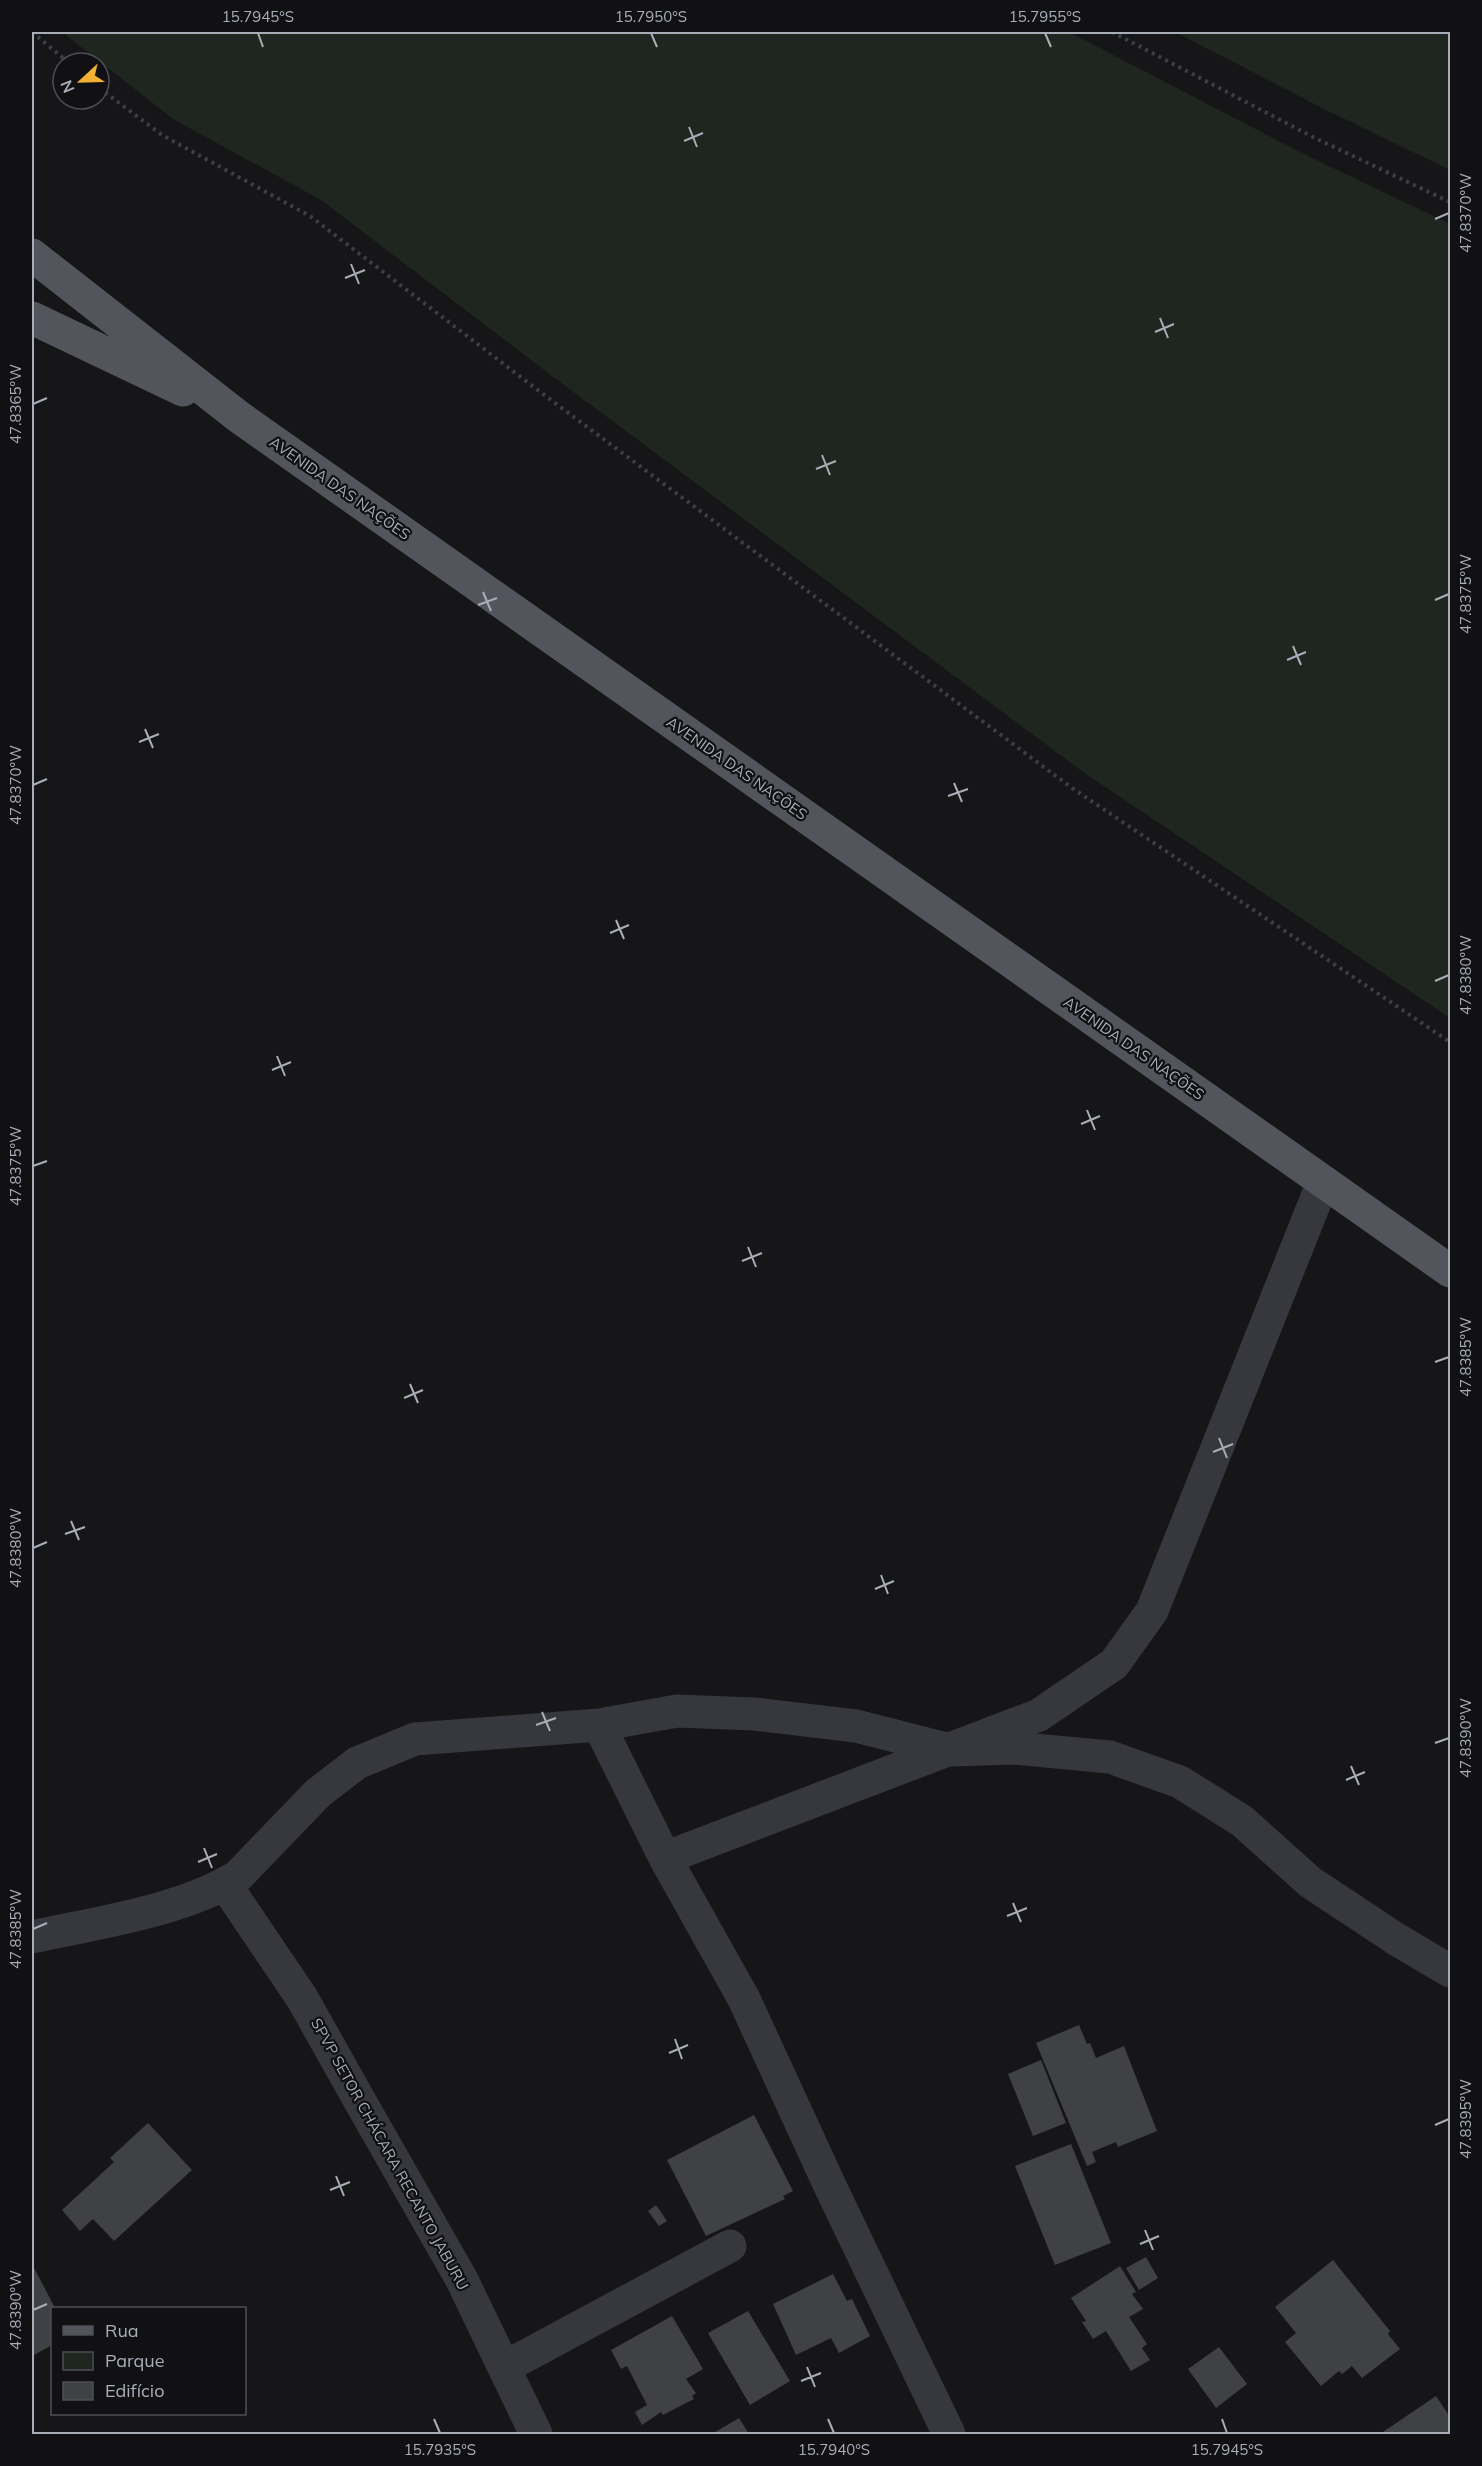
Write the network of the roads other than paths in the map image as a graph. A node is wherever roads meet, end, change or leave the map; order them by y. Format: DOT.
graph roads {
  1 [pos="32,255"];
  2 [pos="32,318"];
  3 [pos="239,417"];
  4 [pos="1323,1182"];
  5 [pos="1450,1271"];
  6 [pos="598,1725"];
  7 [pos="950,1750"];
  8 [pos="665,1858"];
  9 [pos="225,1884"];
  10 [pos="32,1937"];
  11 [pos="1450,1971"];
  12 [pos="730,2247"];
  13 [pos="505,2367"];
  14 [pos="536,2434"];
  15 [pos="949,2434"];
  1 -- 3 [label="main road, AVENIDA DAS NAÇÕES"];
  2 -- 3 [label="main road"];
  3 -- 4 [label="main road, AVENIDA DAS NAÇÕES"];
  4 -- 5 [label="main road, AVENIDA DAS NAÇÕES"];
  4 -- 7 [label="street"];
  6 -- 7 [label="street"];
  6 -- 8 [label="street"];
  6 -- 9 [label="street"];
  7 -- 8 [label="street"];
  7 -- 11 [label="street"];
  8 -- 15 [label="street"];
  9 -- 10 [label="street"];
  9 -- 13 [label="street, SPVP SETOR CHÁCARA RECANTO JABURU"];
  12 -- 13 [label="street"];
  13 -- 14 [label="street, SPVP SETOR CHÁCARA RECANTO JABURU"];
}
